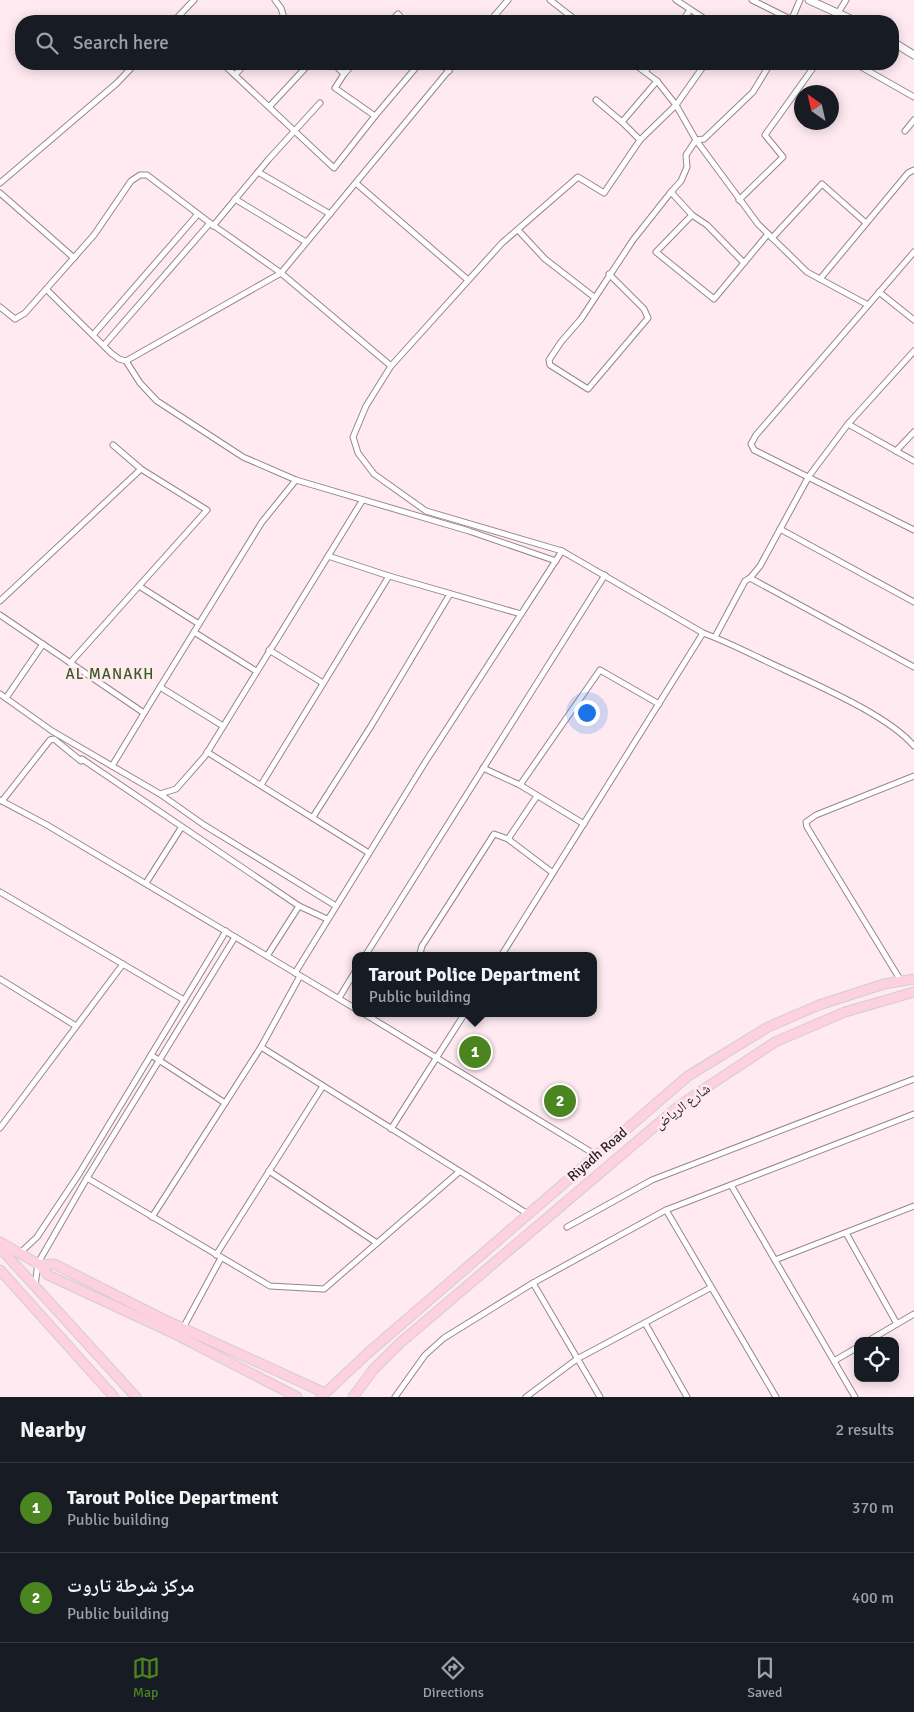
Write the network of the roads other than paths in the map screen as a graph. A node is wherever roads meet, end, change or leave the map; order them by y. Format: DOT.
graph roads {
  1 [pos="194,0"];
  2 [pos="276,0"];
  3 [pos="508,0"];
  4 [pos="550,0"];
  5 [pos="676,0"];
  6 [pos="752,0"];
  7 [pos="800,0"];
  8 [pos="809,0"];
  9 [pos="846,0"];
  10 [pos="690,10"];
  11 [pos="838,13"];
  12 [pos="180,15"];
  13 [pos="283,15"];
  14 [pos="495,15"];
  15 [pos="569,15"];
  16 [pos="686,15"];
  17 [pos="698,15"];
  18 [pos="782,15"];
  19 [pos="794,15"];
  20 [pos="842,15"];
  21 [pos="899,46"];
  22 [pos="914,55"];
  23 [pos="129,70"];
  24 [pos="230,70"];
  25 [pos="240,70"];
  26 [pos="303,70"];
  27 [pos="340,70"];
  28 [pos="348,70"];
  29 [pos="414,70"];
  30 [pos="642,70"];
  31 [pos="701,70"];
  32 [pos="766,70"];
  33 [pos="812,70"];
  34 [pos="867,70"];
  35 [pos="449,71"];
  36 [pos="645,72"];
  37 [pos="344,74"];
  38 [pos="235,75"];
  39 [pos="656,80"];
  40 [pos="914,97"];
  41 [pos="596,100"];
  42 [pos="320,103"];
  43 [pos="676,105"];
  44 [pos="269,107"];
  45 [pos="375,116"];
  46 [pos="914,120"];
  47 [pos="622,122"];
  48 [pos="905,131"];
  49 [pos="294,132"];
  50 [pos="640,140"];
  51 [pos="696,140"];
  52 [pos="914,170"];
  53 [pos="258,172"];
  54 [pos="0,183"];
  55 [pos="357,184"];
  56 [pos="671,192"];
  57 [pos="0,193"];
  58 [pos="235,199"];
  59 [pos="739,200"];
  60 [pos="198,214"];
  61 [pos="330,214"];
  62 [pos="692,215"];
  63 [pos="866,223"];
  64 [pos="211,225"];
  65 [pos="518,230"];
  66 [pos="770,236"];
  67 [pos="306,242"];
  68 [pos="914,252"];
  69 [pos="74,258"];
  70 [pos="744,263"];
  71 [pos="281,273"];
  72 [pos="609,274"];
  73 [pos="820,279"];
  74 [pos="468,280"];
  75 [pos="46,289"];
  76 [pos="880,292"];
  77 [pos="594,297"];
  78 [pos="868,305"];
  79 [pos="0,307"];
  80 [pos="914,320"];
  81 [pos="93,335"];
  82 [pos="104,345"];
  83 [pos="914,351"];
  84 [pos="126,361"];
  85 [pos="391,366"];
  86 [pos="848,424"];
  87 [pos="914,432"];
  88 [pos="112,445"];
  89 [pos="896,451"];
  90 [pos="914,461"];
  91 [pos="141,468"];
  92 [pos="809,476"];
  93 [pos="296,480"];
  94 [pos="362,501"];
  95 [pos="780,530"];
  96 [pos="914,530"];
  97 [pos="562,551"];
  98 [pos="328,556"];
  99 [pos="556,561"];
  100 [pos="605,574"];
  101 [pos="389,576"];
  102 [pos="750,578"];
  103 [pos="139,586"];
  104 [pos="450,594"];
  105 [pos="0,601"];
  106 [pos="914,602"];
  107 [pos="521,614"];
  108 [pos="0,615"];
  109 [pos="199,624"];
  110 [pos="194,632"];
  111 [pos="703,633"];
  112 [pos="715,637"];
  113 [pos="43,644"];
  114 [pos="269,650"];
  115 [pos="70,663"];
  116 [pos="913,664"];
  117 [pos="256,671"];
  118 [pos="323,683"];
  119 [pos="160,687"];
  120 [pos="0,694"];
  121 [pos="6,698"];
  122 [pos="659,704"];
  123 [pos="144,713"];
  124 [pos="223,726"];
  125 [pos="914,746"];
  126 [pos="207,752"];
  127 [pos="112,766"];
  128 [pos="483,768"];
  129 [pos="914,776"];
  130 [pos="261,784"];
  131 [pos="520,785"];
  132 [pos="160,794"];
  133 [pos="537,796"];
  134 [pos="1,801"];
  135 [pos="313,817"];
  136 [pos="584,824"];
  137 [pos="181,828"];
  138 [pos="508,839"];
  139 [pos="369,853"];
  140 [pos="553,873"];
  141 [pos="146,883"];
  142 [pos="0,892"];
  143 [pos="299,906"];
  144 [pos="336,906"];
  145 [pos="327,919"];
  146 [pos="226,931"];
  147 [pos="234,937"];
  148 [pos="368,952"];
  149 [pos="420,952"];
  150 [pos="504,952"];
  151 [pos="267,956"];
  152 [pos="123,964"];
  153 [pos="298,975"];
  154 [pos="352,977"];
  155 [pos="0,978"];
  156 [pos="914,979"];
  157 [pos="901,981"];
  158 [pos="914,992"];
  159 [pos="339,998"];
  160 [pos="184,1000"];
  161 [pos="352,1006"];
  162 [pos="369,1017"];
  163 [pos="462,1017"];
  164 [pos="76,1026"];
  165 [pos="261,1047"];
  166 [pos="151,1055"];
  167 [pos="436,1059"];
  168 [pos="159,1060"];
  169 [pos="914,1079"];
  170 [pos="323,1086"];
  171 [pos="225,1103"];
  172 [pos="914,1114"];
  173 [pos="0,1128"];
  174 [pos="391,1129"];
  175 [pos="596,1155"];
  176 [pos="269,1171"];
  177 [pos="459,1172"];
  178 [pos="87,1178"];
  179 [pos="731,1185"];
  180 [pos="914,1207"];
  181 [pos="666,1210"];
  182 [pos="528,1214"];
  183 [pos="152,1217"];
  184 [pos="566,1227"];
  185 [pos="846,1233"];
  186 [pos="0,1242"];
  187 [pos="377,1243"];
  188 [pos="0,1248"];
  189 [pos="20,1253"];
  190 [pos="219,1257"];
  191 [pos="775,1260"];
  192 [pos="39,1264"];
  193 [pos="0,1270"];
  194 [pos="532,1282"];
  195 [pos="36,1288"];
  196 [pos="710,1288"];
  197 [pos="914,1314"];
  198 [pos="645,1322"];
  199 [pos="897,1324"];
  200 [pos="183,1328"];
  201 [pos="875,1337"];
  202 [pos="854,1349"];
  203 [pos="577,1358"];
  204 [pos="834,1361"];
  205 [pos="323,1395"];
  206 [pos="774,1396"];
  207 [pos="114,1397"];
  208 [pos="136,1397"];
  209 [pos="297,1397"];
  210 [pos="352,1397"];
  211 [pos="395,1397"];
  212 [pos="526,1397"];
  213 [pos="600,1397"];
  214 [pos="687,1397"];
  215 [pos="855,1397"];
  1 -- 12 [label="street"];
  2 -- 13 [label="street"];
  3 -- 14 [label="street"];
  4 -- 15 [label="street"];
  5 -- 10 [label="street"];
  6 -- 18 [label="street"];
  7 -- 19 [label="street"];
  8 -- 11 [label="street"];
  9 -- 11 [label="street"];
  10 -- 16 [label="street"];
  10 -- 17 [label="street"];
  11 -- 20 [label="street"];
  21 -- 22 [label="street"];
  23 -- 54 [label="street"];
  24 -- 38 [label="street"];
  25 -- 38 [label="street"];
  26 -- 44 [label="street"];
  27 -- 37 [label="street"];
  28 -- 37 [label="street"];
  29 -- 45 [label="street"];
  30 -- 36 [label="street"];
  31 -- 43 [label="street"];
  32 -- 51 [label="street"];
  33 -- 59 [label="street"];
  34 -- 40 [label="street"];
  35 -- 55 [label="street"];
  36 -- 39 [label="street"];
  37 -- 45 [label="street"];
  38 -- 44 [label="street"];
  39 -- 43 [label="street"];
  39 -- 47 [label="street"];
  41 -- 47 [label="street"];
  42 -- 49 [label="street"];
  43 -- 50 [label="street"];
  43 -- 51 [label="street"];
  44 -- 49 [label="street"];
  45 -- 49 [label="street"];
  46 -- 48 [label="street"];
  47 -- 50 [label="street"];
  49 -- 53 [label="street"];
  50 -- 65 [label="street"];
  51 -- 56 [label="street"];
  51 -- 59 [label="street"];
  52 -- 63 [label="street"];
  53 -- 58 [label="street"];
  53 -- 61 [label="street"];
  55 -- 61 [label="street"];
  55 -- 74 [label="street"];
  56 -- 62 [label="street"];
  56 -- 72 [label="street"];
  57 -- 69 [label="street"];
  58 -- 64 [label="street"];
  58 -- 67 [label="street"];
  59 -- 66 [label="street"];
  60 -- 64 [label="street"];
  60 -- 69 [label="street"];
  60 -- 81 [label="street"];
  61 -- 67 [label="street"];
  62 -- 70 [label="street"];
  62 -- 70 [label="street"];
  63 -- 66 [label="street"];
  63 -- 73 [label="street"];
  64 -- 71 [label="street"];
  64 -- 82 [label="street"];
  65 -- 74 [label="street"];
  65 -- 77 [label="street"];
  66 -- 70 [label="street"];
  66 -- 73 [label="street"];
  67 -- 71 [label="street"];
  68 -- 76 [label="street"];
  69 -- 75 [label="street"];
  71 -- 84 [label="street"];
  71 -- 85 [label="street"];
  72 -- 77 [label="street"];
  72 -- 77 [label="street"];
  73 -- 78 [label="street"];
  74 -- 85 [label="street"];
  75 -- 79 [label="street"];
  75 -- 81 [label="street"];
  76 -- 78 [label="street"];
  76 -- 80 [label="street"];
  78 -- 92 [label="street"];
  81 -- 82 [label="street"];
  82 -- 84 [label="street"];
  83 -- 86 [label="street"];
  84 -- 93 [label="street"];
  85 -- 97 [label="street"];
  86 -- 89 [label="street"];
  86 -- 92 [label="street"];
  87 -- 89 [label="street"];
  88 -- 91 [label="street"];
  89 -- 90 [label="street"];
  91 -- 103 [label="street"];
  91 -- 105 [label="street"];
  92 -- 95 [label="street"];
  92 -- 96 [label="street"];
  93 -- 94 [label="street"];
  93 -- 109 [label="street"];
  94 -- 98 [label="street"];
  94 -- 99 [label="street"];
  95 -- 102 [label="street"];
  95 -- 106 [label="street"];
  97 -- 99 [label="street"];
  97 -- 100 [label="street"];
  98 -- 101 [label="street"];
  98 -- 114 [label="street"];
  99 -- 107 [label="street"];
  100 -- 111 [label="street"];
  100 -- 128 [label="street"];
  101 -- 104 [label="street"];
  101 -- 118 [label="street"];
  102 -- 112 [label="street"];
  102 -- 116 [label="street"];
  103 -- 109 [label="street"];
  103 -- 115 [label="street"];
  104 -- 107 [label="street"];
  104 -- 135 [label="street"];
  107 -- 139 [label="street"];
  108 -- 113 [label="street"];
  109 -- 110 [label="street"];
  110 -- 117 [label="street"];
  110 -- 119 [label="street"];
  111 -- 112 [label="street"];
  111 -- 122 [label="street"];
  112 -- 125 [label="street"];
  113 -- 115 [label="street"];
  113 -- 121 [label="street"];
  114 -- 117 [label="street"];
  114 -- 118 [label="street"];
  115 -- 123 [label="street"];
  117 -- 124 [label="street"];
  118 -- 130 [label="street"];
  119 -- 123 [label="street"];
  119 -- 124 [label="street"];
  120 -- 121 [label="street"];
  121 -- 127 [label="street"];
  122 -- 131 [label="street"];
  122 -- 136 [label="street"];
  123 -- 127 [label="street"];
  124 -- 126 [label="street"];
  126 -- 130 [label="street"];
  126 -- 132 [label="street"];
  127 -- 132 [label="street"];
  128 -- 131 [label="street"];
  128 -- 148 [label="street"];
  129 -- 157 [label="street"];
  130 -- 135 [label="street"];
  131 -- 133 [label="street"];
  132 -- 144 [label="street"];
  133 -- 136 [label="street"];
  133 -- 138 [label="street"];
  134 -- 137 [label="street"];
  134 -- 141 [label="street"];
  135 -- 139 [label="street"];
  136 -- 140 [label="street"];
  137 -- 141 [label="street"];
  137 -- 143 [label="street"];
  138 -- 140 [label="street"];
  138 -- 149 [label="street"];
  139 -- 144 [label="street"];
  140 -- 150 [label="street"];
  141 -- 146 [label="street"];
  142 -- 152 [label="street"];
  143 -- 145 [label="street"];
  143 -- 151 [label="street"];
  144 -- 145 [label="street"];
  145 -- 153 [label="street"];
  146 -- 147 [label="street"];
  146 -- 160 [label="street"];
  147 -- 151 [label="street"];
  147 -- 168 [label="street"];
  151 -- 153 [label="street"];
  152 -- 160 [label="street"];
  152 -- 164 [label="street"];
  153 -- 159 [label="street"];
  153 -- 165 [label="street"];
  154 -- 159 [label="street"];
  155 -- 164 [label="street"];
  156 -- 157 [label="main road, Riyadh Road"];
  157 -- 175 [label="main road, Riyadh Road"];
  158 -- 210 [label="main road, شارع الرياض"];
  159 -- 161 [label="street"];
  160 -- 166 [label="street"];
  162 -- 167 [label="street"];
  163 -- 167 [label="street"];
  164 -- 173 [label="street"];
  165 -- 170 [label="street"];
  165 -- 171 [label="street"];
  166 -- 168 [label="street"];
  166 -- 189 [label="street"];
  167 -- 174 [label="street"];
  167 -- 175 [label="street"];
  168 -- 171 [label="street"];
  168 -- 178 [label="street"];
  169 -- 184 [label="street"];
  170 -- 174 [label="street"];
  170 -- 176 [label="street"];
  171 -- 183 [label="street"];
  172 -- 179 [label="street"];
  174 -- 177 [label="street"];
  175 -- 182 [label="main road, Riyadh Road"];
  176 -- 187 [label="street"];
  176 -- 190 [label="street"];
  177 -- 182 [label="street"];
  177 -- 187 [label="street"];
  178 -- 183 [label="street"];
  178 -- 192 [label="street"];
  179 -- 181 [label="street"];
  179 -- 191 [label="street"];
  180 -- 185 [label="street"];
  181 -- 194 [label="street"];
  181 -- 196 [label="street"];
  182 -- 205 [label="main road, Riyadh Road"];
  183 -- 190 [label="street"];
  185 -- 191 [label="street"];
  185 -- 199 [label="street"];
  186 -- 189 [label="main road"];
  187 -- 190 [label="street"];
  188 -- 195 [label="main road"];
  189 -- 192 [label="main road"];
  190 -- 200 [label="street"];
  191 -- 204 [label="street"];
  192 -- 195 [label="street"];
  192 -- 200 [label="main road"];
  192 -- 209 [label="main road"];
  193 -- 207 [label="main road"];
  194 -- 203 [label="street"];
  194 -- 211 [label="street"];
  195 -- 208 [label="main road"];
  196 -- 198 [label="street"];
  196 -- 206 [label="street"];
  197 -- 199 [label="street"];
  198 -- 203 [label="street"];
  198 -- 214 [label="street"];
  199 -- 201 [label="street"];
  200 -- 205 [label="main road"];
  202 -- 204 [label="street"];
  203 -- 212 [label="street"];
  203 -- 213 [label="street"];
  204 -- 215 [label="street"];
}
